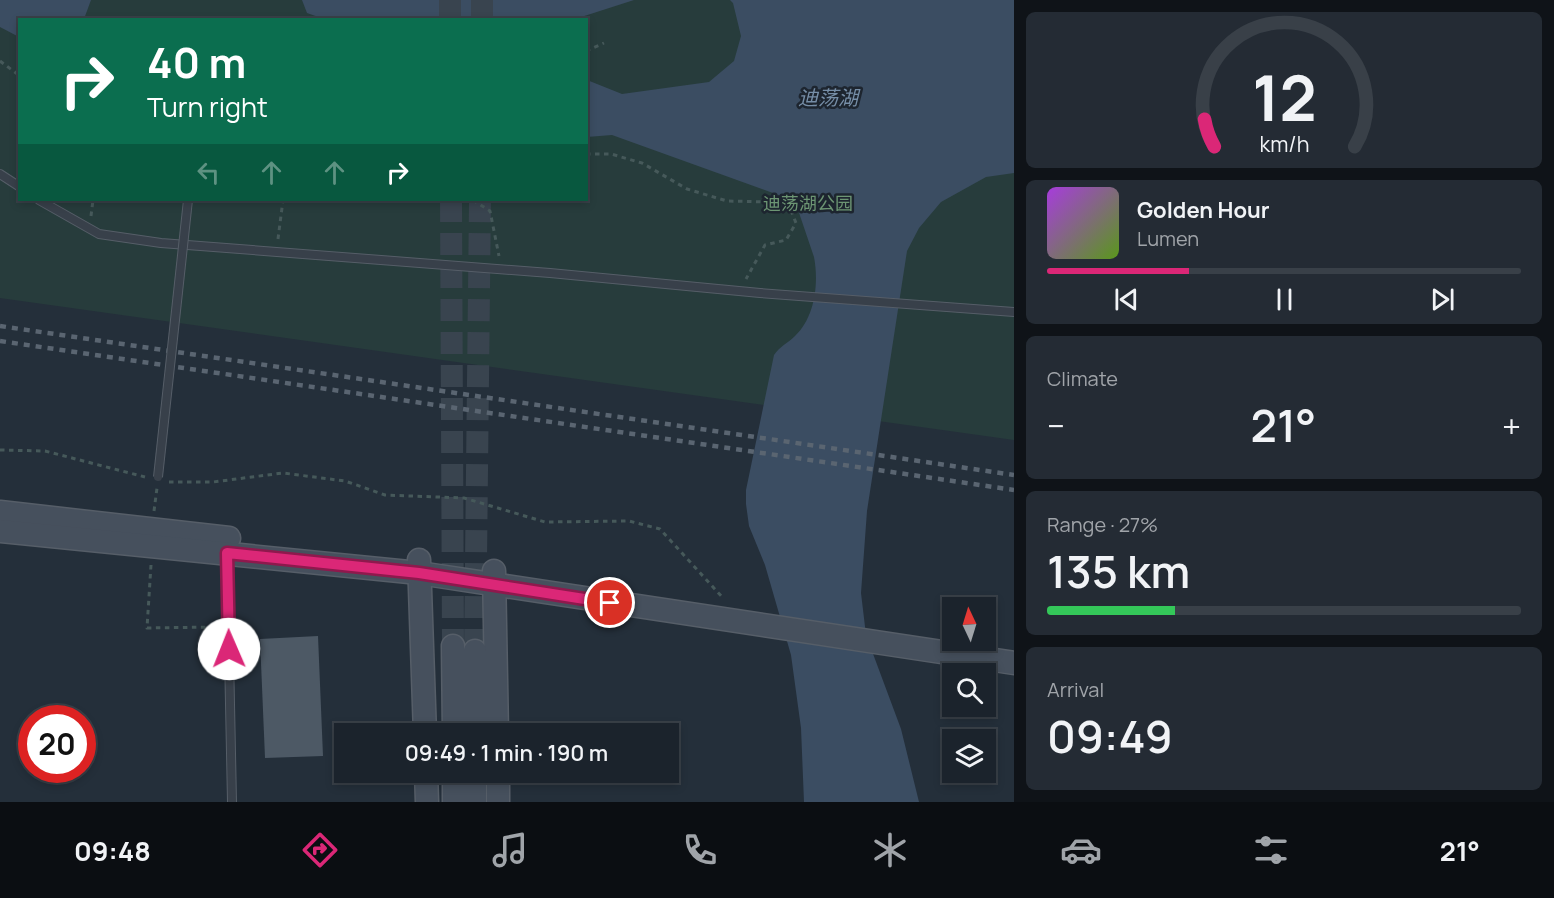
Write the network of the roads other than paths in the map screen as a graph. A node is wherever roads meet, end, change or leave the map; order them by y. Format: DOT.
graph roads {
  1 [pos="0,174"];
  2 [pos="18,186"];
  3 [pos="41,201"];
  4 [pos="188,201"];
  5 [pos="1014,312"];
  6 [pos="160,479"];
  7 [pos="0,512"];
  8 [pos="0,531"];
  9 [pos="227,553"];
  10 [pos="419,566"];
  11 [pos="495,578"];
  12 [pos="770,621"];
  13 [pos="883,637"];
  14 [pos="942,640"];
  15 [pos="996,646"];
  16 [pos="1014,649"];
  17 [pos="1014,663"];
  18 [pos="425,723"];
  19 [pos="455,723"];
  20 [pos="474,723"];
  21 [pos="497,723"];
  22 [pos="426,783"];
  23 [pos="454,783"];
  24 [pos="475,783"];
  25 [pos="498,783"];
  26 [pos="232,802"];
  27 [pos="427,802"];
  28 [pos="454,802"];
  29 [pos="475,802"];
  30 [pos="498,802"];
  1 -- 2 [label="lane"];
  3 -- 5 [label="lane"];
  4 -- 6 [label="lane, bridge"];
  7 -- 10 [label="main road"];
  8 -- 9 [label="main road"];
  9 -- 10 [label="main road"];
  9 -- 26 [label="lane"];
  10 -- 11 [label="main road"];
  10 -- 18 [label="main road"];
  11 -- 12 [label="main road"];
  11 -- 12 [label="main road"];
  11 -- 21 [label="main road"];
  12 -- 13 [label="main road"];
  13 -- 14 [label="main road"];
  13 -- 17 [label="main road"];
  15 -- 16 [label="main road"];
  19 -- 20 [label="main road"];
  22 -- 27 [label="main road"];
  23 -- 28 [label="main road"];
  24 -- 29 [label="main road"];
  25 -- 30 [label="main road"];
}
